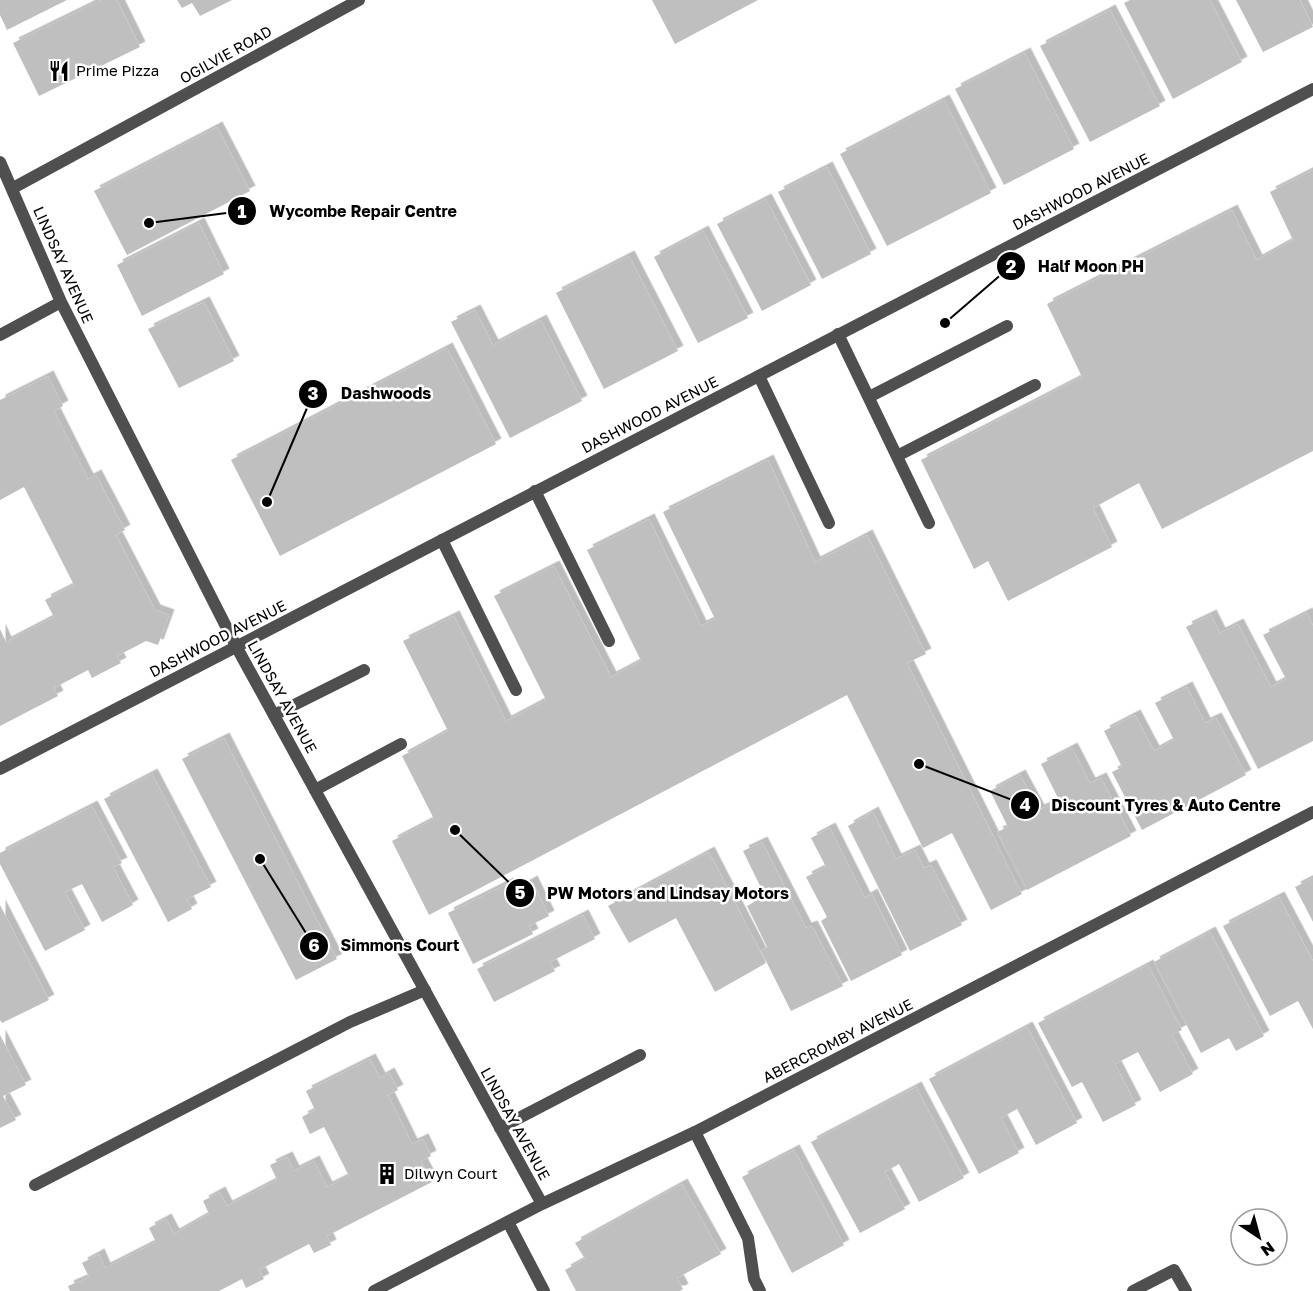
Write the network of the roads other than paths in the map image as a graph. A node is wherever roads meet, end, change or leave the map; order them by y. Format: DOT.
graph roads {
  1 [pos="359,0"];
  2 [pos="1313,89"];
  3 [pos="0,162"];
  4 [pos="13,188"];
  5 [pos="61,302"];
  6 [pos="1007,326"];
  7 [pos="838,334"];
  8 [pos="0,335"];
  9 [pos="759,376"];
  10 [pos="1035,385"];
  11 [pos="869,397"];
  12 [pos="897,456"];
  13 [pos="536,491"];
  14 [pos="829,523"];
  15 [pos="929,523"];
  16 [pos="441,540"];
  17 [pos="609,641"];
  18 [pos="236,646"];
  19 [pos="364,670"];
  20 [pos="516,690"];
  21 [pos="274,715"];
  22 [pos="401,744"];
  23 [pos="0,768"];
  24 [pos="315,790"];
  25 [pos="1313,812"];
  26 [pos="425,990"];
  27 [pos="640,1056"];
  28 [pos="500,1128"];
  29 [pos="696,1132"];
  30 [pos="35,1185"];
  31 [pos="542,1204"];
  32 [pos="508,1222"];
  33 [pos="374,1291"];
  34 [pos="544,1291"];
  35 [pos="760,1291"];
  36 [pos="1133,1291"];
  37 [pos="1186,1291"];
  1 -- 4 [label="street, OGILVIE ROAD"];
  2 -- 7 [label="street, DASHWOOD AVENUE"];
  3 -- 4 [label="street, LINDSAY AVENUE"];
  4 -- 5 [label="street, LINDSAY AVENUE"];
  5 -- 8 [label="street"];
  5 -- 18 [label="street, LINDSAY AVENUE"];
  6 -- 11 [label="street"];
  7 -- 9 [label="street, DASHWOOD AVENUE"];
  7 -- 11 [label="street"];
  9 -- 13 [label="street, DASHWOOD AVENUE"];
  9 -- 14 [label="street"];
  10 -- 12 [label="street"];
  11 -- 12 [label="street"];
  12 -- 15 [label="street"];
  13 -- 16 [label="street, DASHWOOD AVENUE"];
  13 -- 17 [label="street"];
  16 -- 18 [label="street, DASHWOOD AVENUE"];
  16 -- 20 [label="street"];
  18 -- 21 [label="street, LINDSAY AVENUE"];
  18 -- 23 [label="street, DASHWOOD AVENUE"];
  19 -- 21 [label="street"];
  21 -- 24 [label="street, LINDSAY AVENUE"];
  22 -- 24 [label="street"];
  24 -- 26 [label="street, LINDSAY AVENUE"];
  25 -- 29 [label="street, ABERCROMBY AVENUE"];
  26 -- 28 [label="street, LINDSAY AVENUE"];
  26 -- 30 [label="street"];
  27 -- 28 [label="street"];
  28 -- 31 [label="street, LINDSAY AVENUE"];
  29 -- 31 [label="street, ABERCROMBY AVENUE"];
  29 -- 35 [label="street"];
  31 -- 32 [label="street, ABERCROMBY AVENUE"];
  32 -- 33 [label="street, ABERCROMBY AVENUE"];
  32 -- 34 [label="street"];
  36 -- 37 [label="street"];
}
